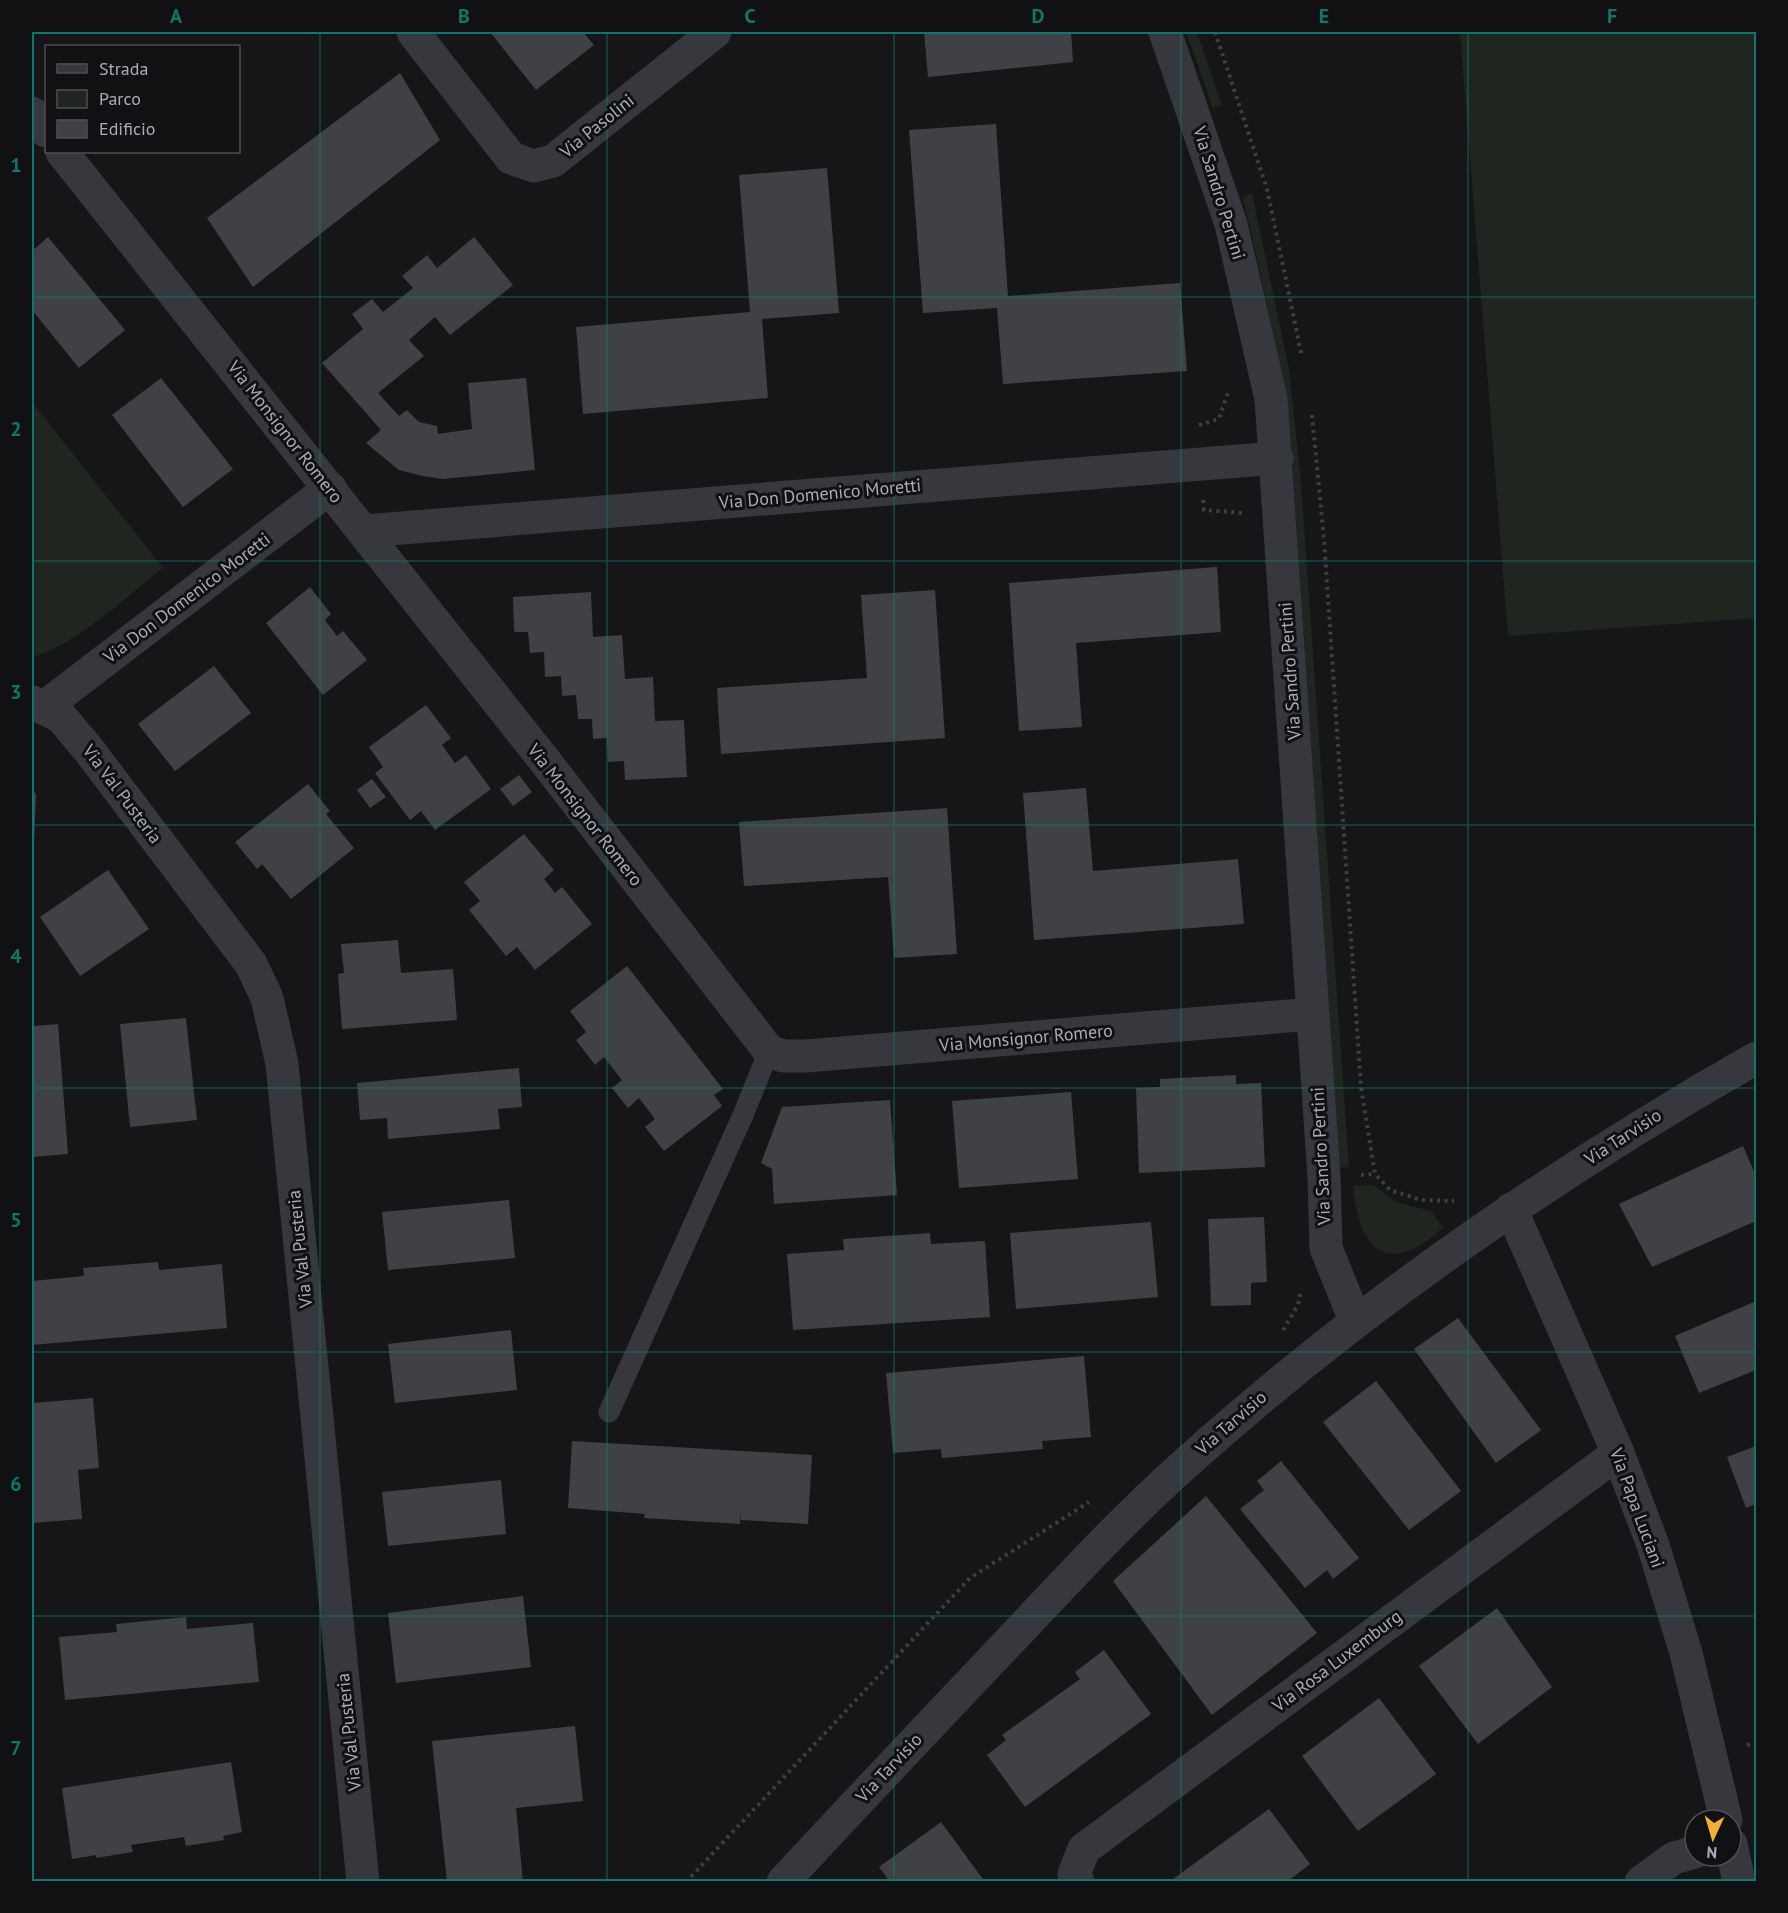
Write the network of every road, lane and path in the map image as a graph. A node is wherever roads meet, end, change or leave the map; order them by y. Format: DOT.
graph roads {
  1 [pos="413,32"];
  2 [pos="715,32"];
  3 [pos="1165,32"];
  4 [pos="1215,32"];
  5 [pos="32,112"];
  6 [pos="45,130"];
  7 [pos="63,153"];
  8 [pos="1304,368"];
  9 [pos="1227,378"];
  10 [pos="1312,413"];
  11 [pos="1277,458"];
  12 [pos="1199,463"];
  13 [pos="330,488"];
  14 [pos="1247,520"];
  15 [pos="364,531"];
  16 [pos="37,705"];
  17 [pos="1312,1014"];
  18 [pos="769,1051"];
  19 [pos="1756,1058"];
  20 [pos="1375,1174"];
  21 [pos="1324,1177"];
  22 [pos="1461,1197"];
  23 [pos="1511,1209"];
  24 [pos="1302,1286"];
  25 [pos="1355,1320"];
  26 [pos="1280,1335"];
  27 [pos="609,1412"];
  28 [pos="1618,1453"];
  29 [pos="1094,1498"];
  30 [pos="1723,1808"];
  31 [pos="1683,1855"];
  32 [pos="363,1881"];
  33 [pos="686,1881"];
  34 [pos="783,1881"];
  35 [pos="1078,1881"];
  36 [pos="1641,1881"];
  1 -- 2 [label="street, Via Pasolini"];
  3 -- 11 [label="street, Via Sandro Pertini"];
  4 -- 8 [label="path"];
  5 -- 6 [label="street"];
  7 -- 13 [label="street, Via Monsignor Romero"];
  9 -- 12 [label="path"];
  10 -- 20 [label="path"];
  11 -- 12 [label="street, Via Don Domenico Moretti"];
  11 -- 17 [label="street, Via Sandro Pertini"];
  12 -- 14 [label="path"];
  12 -- 15 [label="street, Via Don Domenico Moretti"];
  13 -- 15 [label="street, Via Monsignor Romero"];
  13 -- 16 [label="street, Via Don Domenico Moretti"];
  15 -- 18 [label="street, Via Monsignor Romero"];
  16 -- 32 [label="street, Via Val Pusteria"];
  17 -- 18 [label="street, Via Monsignor Romero"];
  17 -- 21 [label="street, Via Sandro Pertini"];
  18 -- 27 [label="lane"];
  19 -- 23 [label="street, Via Tarvisio"];
  20 -- 21 [label="path"];
  20 -- 22 [label="path"];
  21 -- 25 [label="street, Via Sandro Pertini"];
  23 -- 25 [label="street, Via Tarvisio"];
  23 -- 28 [label="street, Via Papa Luciani"];
  24 -- 26 [label="path"];
  25 -- 34 [label="street, Via Tarvisio"];
  28 -- 30 [label="street, Via Papa Luciani"];
  28 -- 35 [label="street, Via Rosa Luxemburg"];
  29 -- 33 [label="path"];
  31 -- 36 [label="street"];
}
